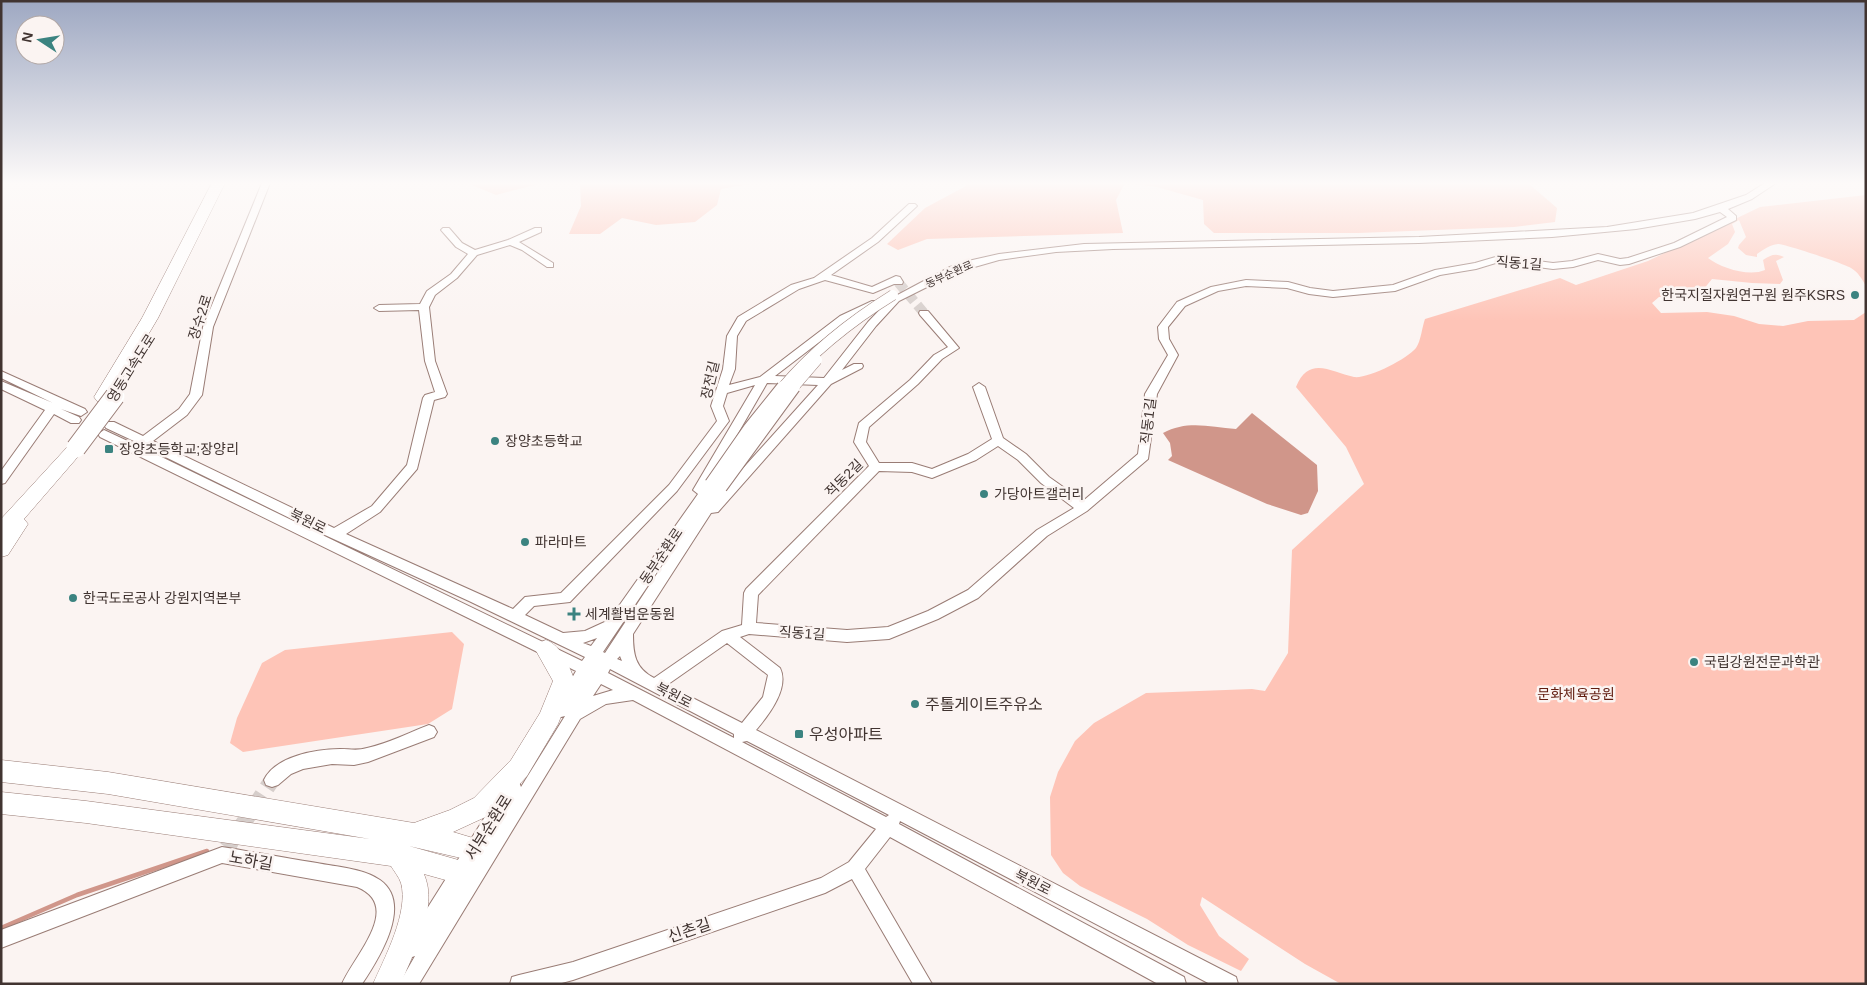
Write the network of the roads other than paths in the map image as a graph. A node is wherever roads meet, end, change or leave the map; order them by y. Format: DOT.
graph roads {
  1 [pos="196,229"];
  2 [pos="206,229"];
  3 [pos="247,229"];
  4 [pos="887,229"];
  5 [pos="1522,229"];
  6 [pos="1612,229"];
  7 [pos="1710,229"];
  8 [pos="446,230"];
  9 [pos="538,230"];
  10 [pos="511,242"];
  11 [pos="474,253"];
  12 [pos="550,265"];
  13 [pos="822,276"];
  14 [pos="898,282"];
  15 [pos="893,298"];
  16 [pos="424,307"];
  17 [pos="379,308"];
  18 [pos="924,313"];
  19 [pos="858,366"];
  20 [pos="1,374"];
  21 [pos="764,379"];
  22 [pos="827,382"];
  23 [pos="1,384"];
  24 [pos="979,387"];
  25 [pos="722,392"];
  26 [pos="109,397"];
  27 [pos="57,406"];
  28 [pos="78,416"];
  29 [pos="998,440"];
  30 [pos="144,442"];
  31 [pos="71,448"];
  32 [pos="132,449"];
  33 [pos="876,467"];
  34 [pos="1,480"];
  35 [pos="39,491"];
  36 [pos="268,502"];
  37 [pos="1083,508"];
  38 [pos="257,511"];
  39 [pos="1,522"];
  40 [pos="1,532"];
  41 [pos="336,534"];
  42 [pos="1,550"];
  43 [pos="658,571"];
  44 [pos="515,616"];
  45 [pos="621,628"];
  46 [pos="749,628"];
  47 [pos="728,635"];
  48 [pos="551,643"];
  49 [pos="601,657"];
  50 [pos="591,672"];
  51 [pos="649,682"];
  52 [pos="634,695"];
  53 [pos="557,721"];
  54 [pos="745,731"];
  55 [pos="429,732"];
  56 [pos="733,745"];
  57 [pos="524,765"];
  58 [pos="1,771"];
  59 [pos="272,780"];
  60 [pos="1,803"];
  61 [pos="894,820"];
  62 [pos="414,834"];
  63 [pos="481,851"];
  64 [pos="398,855"];
  65 [pos="855,868"];
  66 [pos="467,874"];
  67 [pos="1,939"];
  68 [pos="574,978"];
  69 [pos="526,983"];
  70 [pos="351,984"];
  71 [pos="388,984"];
  72 [pos="408,984"];
  73 [pos="923,984"];
  74 [pos="1177,984"];
  75 [pos="1229,984"];
  1 -- 26 [label="highway, 영동고속도로"];
  2 -- 26 [label="highway, 영동고속도로"];
  3 -- 30 [label="street, 장수2로"];
  4 -- 13 [label="street, 장전길"];
  5 -- 15 [label="street, 동부순환로"];
  6 -- 15 [label="street, 동부순환로"];
  7 -- 37 [label="street, 직동1길"];
  8 -- 11 [label="street"];
  9 -- 10 [label="street"];
  10 -- 11 [label="street"];
  10 -- 12 [label="street"];
  11 -- 16 [label="street"];
  13 -- 14 [label="street"];
  13 -- 25 [label="street, 장전길"];
  15 -- 21 [label="street"];
  15 -- 22 [label="street"];
  15 -- 43 [label="street, 동부순환로, bridge"];
  16 -- 17 [label="street"];
  16 -- 41 [label="street"];
  18 -- 33 [label="street, 적동2길"];
  19 -- 22 [label="street"];
  20 -- 27 [label="street"];
  21 -- 22 [label="street"];
  21 -- 25 [label="street"];
  21 -- 43 [label="street"];
  22 -- 43 [label="street"];
  23 -- 27 [label="street"];
  24 -- 29 [label="street"];
  25 -- 44 [label="street, 장전길"];
  26 -- 31 [label="highway, 영동고속도로"];
  27 -- 28 [label="street"];
  27 -- 34 [label="street"];
  29 -- 33 [label="street"];
  29 -- 37 [label="street"];
  30 -- 32 [label="street, 장수2로"];
  30 -- 32 [label="street, 북원로"];
  30 -- 36 [label="street, 북원로"];
  31 -- 35 [label="highway, 영동고속도로"];
  31 -- 39 [label="highway, 영동고속도로"];
  32 -- 38 [label="street, 북원로"];
  33 -- 46 [label="street, 적동2길"];
  35 -- 40 [label="highway, 영동고속도로"];
  35 -- 42 [label="highway"];
  36 -- 38 [label="street"];
  36 -- 41 [label="street, 북원로"];
  37 -- 46 [label="street, 직동1길"];
  38 -- 48 [label="street, 북원로"];
  41 -- 44 [label="street, 북원로"];
  43 -- 45 [label="street, 동부순환로"];
  44 -- 48 [label="street, 북원로"];
  45 -- 48 [label="street"];
  45 -- 49 [label="street, 동부순환로"];
  45 -- 51 [label="street"];
  46 -- 47 [label="street, 직동1길"];
  47 -- 51 [label="street, 직동1길"];
  47 -- 54 [label="street"];
  48 -- 49 [label="street, 북원로"];
  48 -- 50 [label="street, 북원로"];
  48 -- 53 [label="highway"];
  49 -- 50 [label="street, 동부순환로"];
  49 -- 51 [label="street, 북원로"];
  50 -- 52 [label="street, 북원로"];
  50 -- 53 [label="street, 서부순환로"];
  50 -- 53 [label="street, 서부순환로"];
  51 -- 54 [label="street, 북원로"];
  52 -- 53 [label="street"];
  52 -- 56 [label="street, 북원로"];
  53 -- 57 [label="highway"];
  53 -- 63 [label="street, 서부순환로"];
  54 -- 56 [label="street"];
  54 -- 61 [label="street, 북원로"];
  55 -- 59 [label="street"];
  56 -- 61 [label="street, 북원로"];
  57 -- 62 [label="highway"];
  57 -- 63 [label="street, 서부순환로"];
  58 -- 62 [label="highway"];
  60 -- 64 [label="highway"];
  61 -- 65 [label="street, 신촌길"];
  61 -- 74 [label="street, 북원로"];
  61 -- 75 [label="street, 북원로"];
  62 -- 63 [label="highway"];
  63 -- 66 [label="street, 서부순환로"];
  64 -- 66 [label="highway"];
  64 -- 71 [label="highway"];
  65 -- 68 [label="street, 신촌길"];
  65 -- 73 [label="street"];
  66 -- 71 [label="street, 서부순환로"];
  66 -- 72 [label="street, 서부순환로"];
  67 -- 70 [label="street, 노하길"];
  68 -- 69 [label="street, 신촌길"];
}
